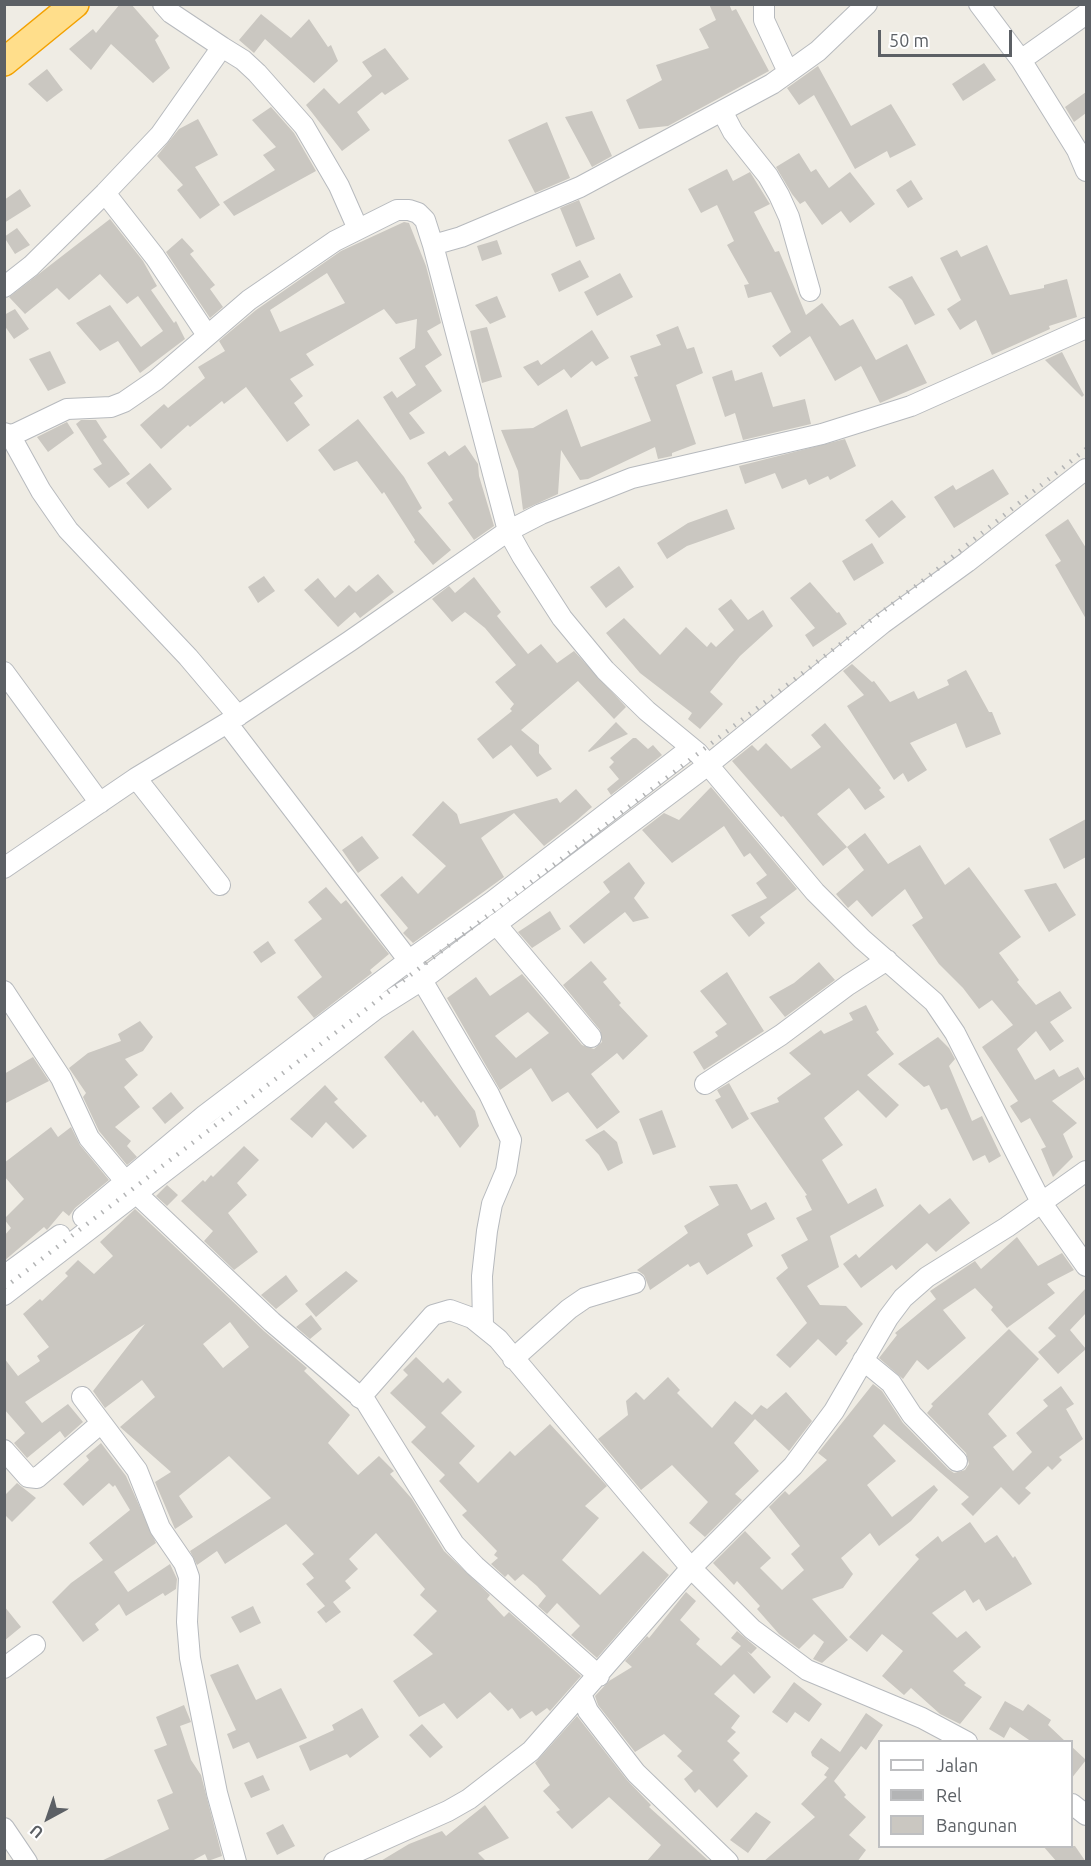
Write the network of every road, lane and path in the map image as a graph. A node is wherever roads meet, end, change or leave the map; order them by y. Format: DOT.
graph roads {
  1 [pos="75,4"];
  2 [pos="163,4"];
  3 [pos="764,4"];
  4 [pos="867,4"];
  5 [pos="979,4"];
  6 [pos="1086,14"];
  7 [pos="222,47"];
  8 [pos="1021,60"];
  9 [pos="4,62"];
  10 [pos="788,72"];
  11 [pos="722,111"];
  12 [pos="1086,171"];
  13 [pos="105,194"];
  14 [pos="358,229"];
  15 [pos="433,245"];
  16 [pos="4,287"];
  17 [pos="810,291"];
  18 [pos="1086,328"];
  19 [pos="207,335"];
  20 [pos="7,434"];
  21 [pos="1086,469"];
  22 [pos="508,531"];
  23 [pos="4,672"];
  24 [pos="232,719"];
  25 [pos="691,748"];
  26 [pos="708,765"];
  27 [pos="136,778"];
  28 [pos="100,803"];
  29 [pos="4,868"];
  30 [pos="220,885"];
  31 [pos="496,924"];
  32 [pos="887,960"];
  33 [pos="408,961"];
  34 [pos="422,980"];
  35 [pos="4,991"];
  36 [pos="591,1036"];
  37 [pos="705,1084"];
  38 [pos="1086,1171"];
  39 [pos="131,1188"];
  40 [pos="1041,1202"];
  41 [pos="1086,1266"];
  42 [pos="4,1276"];
  43 [pos="635,1283"];
  44 [pos="4,1295"];
  45 [pos="483,1325"];
  46 [pos="513,1359"];
  47 [pos="863,1360"];
  48 [pos="82,1397"];
  49 [pos="360,1398"];
  50 [pos="100,1424"];
  51 [pos="4,1450"];
  52 [pos="957,1461"];
  53 [pos="691,1568"];
  54 [pos="35,1645"];
  55 [pos="4,1668"];
  56 [pos="599,1676"];
  57 [pos="581,1694"];
  58 [pos="963,1740"];
  59 [pos="1073,1805"];
  60 [pos="1086,1815"];
  61 [pos="4,1828"];
  62 [pos="361,1856"];
  63 [pos="27,1862"];
  64 [pos="236,1862"];
  65 [pos="334,1862"];
  66 [pos="728,1862"];
  1 -- 9 [label="highway"];
  2 -- 7 [label="street"];
  3 -- 10 [label="street"];
  4 -- 10 [label="street"];
  5 -- 8 [label="street"];
  6 -- 8 [label="street"];
  7 -- 13 [label="street"];
  7 -- 14 [label="street"];
  8 -- 12 [label="street"];
  10 -- 11 [label="street"];
  11 -- 15 [label="street"];
  11 -- 17 [label="street"];
  13 -- 16 [label="street"];
  13 -- 19 [label="street"];
  14 -- 15 [label="street"];
  14 -- 19 [label="street"];
  15 -- 22 [label="street"];
  18 -- 22 [label="street"];
  19 -- 20 [label="street"];
  20 -- 24 [label="street"];
  21 -- 26 [label="street"];
  22 -- 24 [label="street"];
  22 -- 25 [label="street"];
  23 -- 28 [label="street"];
  24 -- 27 [label="street"];
  24 -- 33 [label="street"];
  25 -- 26 [label="street"];
  25 -- 33 [label="street"];
  26 -- 31 [label="street"];
  26 -- 32 [label="street"];
  27 -- 28 [label="street"];
  27 -- 30 [label="street"];
  28 -- 29 [label="street"];
  31 -- 34 [label="street"];
  31 -- 36 [label="street"];
  32 -- 37 [label="street"];
  32 -- 40 [label="street"];
  33 -- 34 [label="street"];
  33 -- 39 [label="street"];
  34 -- 39 [label="street"];
  34 -- 45 [label="street"];
  35 -- 39 [label="street"];
  38 -- 40 [label="street"];
  39 -- 42 [label="street"];
  39 -- 44 [label="street"];
  39 -- 49 [label="street"];
  40 -- 41 [label="street"];
  40 -- 47 [label="street"];
  43 -- 46 [label="street"];
  45 -- 46 [label="street"];
  45 -- 49 [label="street"];
  46 -- 53 [label="street"];
  47 -- 52 [label="street"];
  47 -- 53 [label="street"];
  48 -- 50 [label="street"];
  49 -- 56 [label="street"];
  50 -- 51 [label="street"];
  50 -- 64 [label="street"];
  53 -- 56 [label="street"];
  53 -- 58 [label="street"];
  54 -- 55 [label="street"];
  56 -- 57 [label="street"];
  57 -- 62 [label="street"];
  57 -- 66 [label="street"];
  59 -- 60 [label="street"];
  61 -- 63 [label="street"];
  62 -- 65 [label="street"];
}
